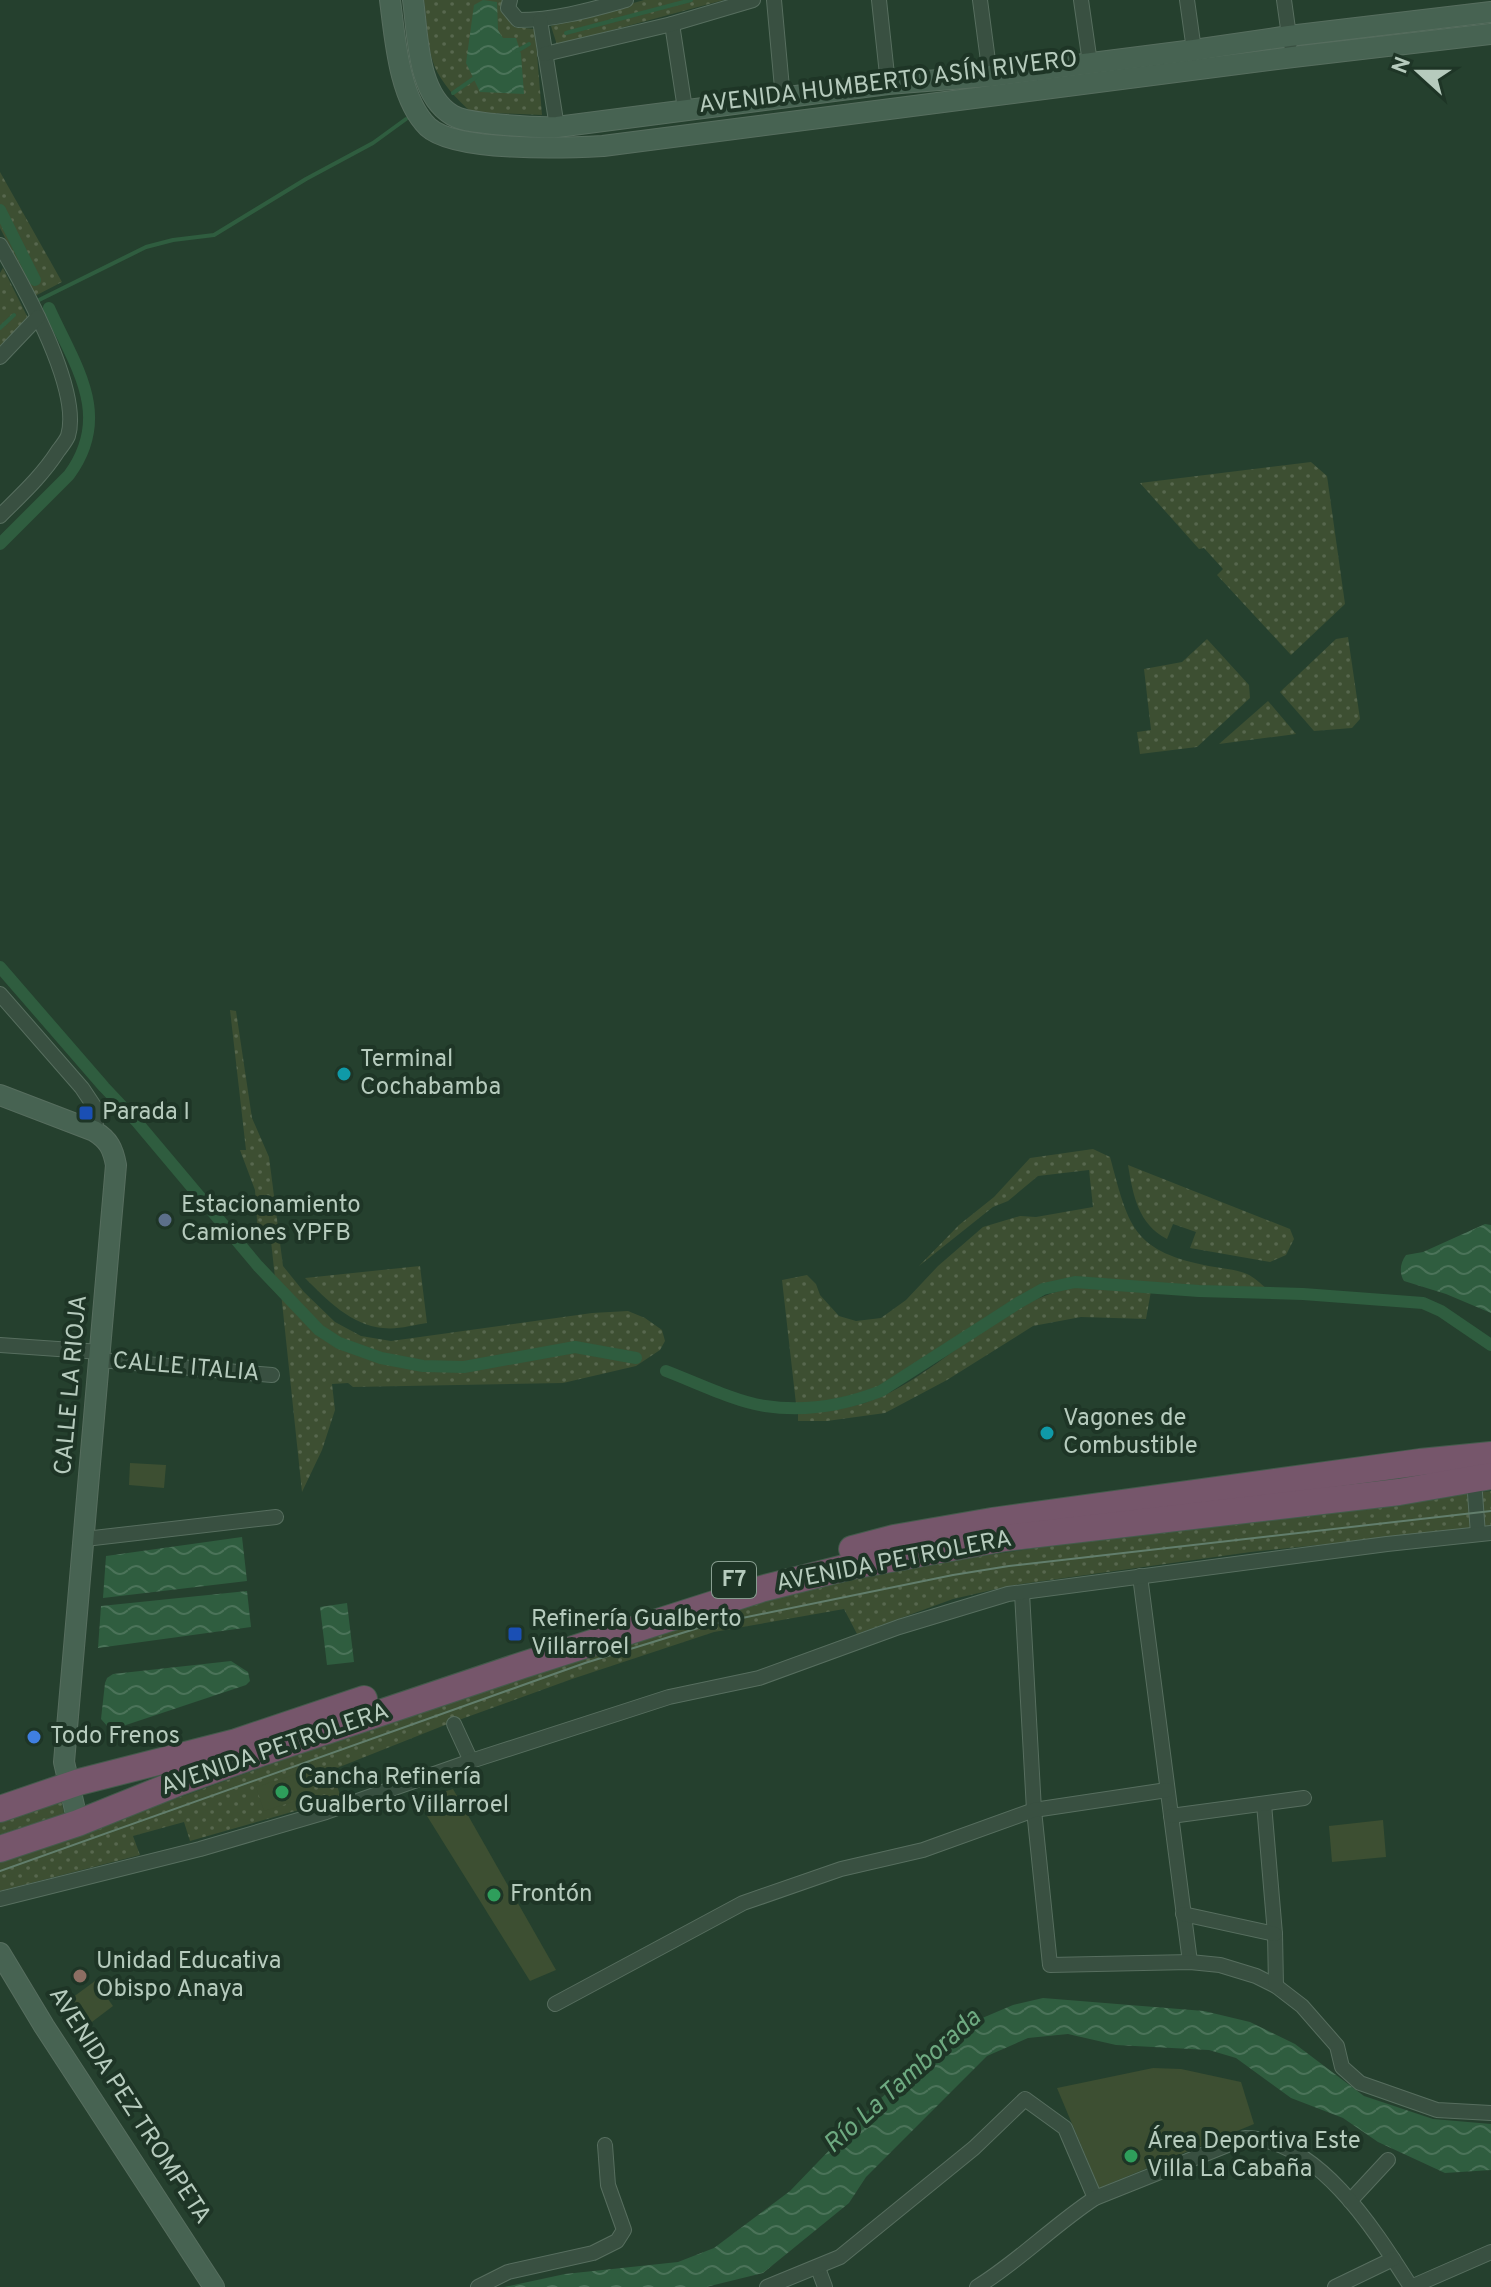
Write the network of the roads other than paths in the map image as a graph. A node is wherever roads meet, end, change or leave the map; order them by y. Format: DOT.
graph roads {
  1 [pos="390,0"];
  2 [pos="413,0"];
  3 [pos="510,0"];
  4 [pos="626,0"];
  5 [pos="753,0"];
  6 [pos="774,0"];
  7 [pos="879,0"];
  8 [pos="980,0"];
  9 [pos="1081,0"];
  10 [pos="1187,0"];
  11 [pos="1284,0"];
  12 [pos="1457,8"];
  13 [pos="1491,12"];
  14 [pos="540,20"];
  15 [pos="672,24"];
  16 [pos="1491,34"];
  17 [pos="418,36"];
  18 [pos="1289,36"];
  19 [pos="1460,38"];
  20 [pos="396,41"];
  21 [pos="1194,50"];
  22 [pos="545,54"];
  23 [pos="1293,57"];
  24 [pos="1090,63"];
  25 [pos="990,76"];
  26 [pos="888,84"];
  27 [pos="783,99"];
  28 [pos="685,109"];
  29 [pos="557,127"];
  30 [pos="0,245"];
  31 [pos="38,317"];
  32 [pos="0,357"];
  33 [pos="0,516"];
  34 [pos="0,994"];
  35 [pos="0,1095"];
  36 [pos="94,1131"];
  37 [pos="0,1345"];
  38 [pos="100,1356"];
  39 [pos="272,1375"];
  40 [pos="1485,1466"];
  41 [pos="276,1517"];
  42 [pos="1484,1533"];
  43 [pos="85,1539"];
  44 [pos="1140,1576"];
  45 [pos="1022,1593"];
  46 [pos="454,1724"];
  47 [pos="471,1761"];
  48 [pos="69,1785"];
  49 [pos="1167,1790"];
  50 [pos="1304,1798"];
  51 [pos="1264,1804"];
  52 [pos="0,1809"];
  53 [pos="1034,1810"];
  54 [pos="1171,1816"];
  55 [pos="78,1823"];
  56 [pos="0,1849"];
  57 [pos="0,1899"];
  58 [pos="1183,1914"];
  59 [pos="1275,1934"];
  60 [pos="0,1953"];
  61 [pos="1190,1962"];
  62 [pos="1276,1986"];
  63 [pos="555,2004"];
  64 [pos="1491,2113"];
  65 [pos="605,2145"];
  66 [pos="1388,2160"];
  67 [pos="1095,2198"];
  68 [pos="1350,2201"];
  69 [pos="1491,2252"];
  70 [pos="1393,2259"];
  71 [pos="818,2268"];
  72 [pos="995,2282"];
  73 [pos="214,2287"];
  74 [pos="478,2287"];
  75 [pos="767,2287"];
  76 [pos="825,2287"];
  77 [pos="977,2287"];
  78 [pos="1335,2287"];
  79 [pos="1411,2287"];
  1 -- 20 [label="street, AVENIDA HUMBERTO ASÍN RIVERO"];
  2 -- 17 [label="street, AVENIDA HUMBERTO ASÍN RIVERO"];
  3 -- 14 [label="street"];
  4 -- 14 [label="street"];
  5 -- 15 [label="street"];
  6 -- 27 [label="street"];
  7 -- 26 [label="street"];
  8 -- 25 [label="street"];
  9 -- 24 [label="street"];
  10 -- 21 [label="street"];
  11 -- 18 [label="street"];
  12 -- 13 [label="street, AVENIDA HUMBERTO ASÍN RIVERO"];
  12 -- 18 [label="street, AVENIDA HUMBERTO ASÍN RIVERO"];
  12 -- 19 [label="street"];
  14 -- 22 [label="street"];
  15 -- 22 [label="street"];
  15 -- 28 [label="street"];
  16 -- 19 [label="street, AVENIDA HUMBERTO ASÍN RIVERO"];
  17 -- 20 [label="street"];
  17 -- 29 [label="street, AVENIDA HUMBERTO ASÍN RIVERO"];
  18 -- 21 [label="street, AVENIDA HUMBERTO ASÍN RIVERO"];
  18 -- 23 [label="street"];
  19 -- 23 [label="street, AVENIDA HUMBERTO ASÍN RIVERO"];
  20 -- 23 [label="street, AVENIDA HUMBERTO ASÍN RIVERO"];
  21 -- 24 [label="street, AVENIDA HUMBERTO ASÍN RIVERO"];
  22 -- 29 [label="street"];
  24 -- 25 [label="street, AVENIDA HUMBERTO ASÍN RIVERO"];
  25 -- 26 [label="street, AVENIDA HUMBERTO ASÍN RIVERO"];
  26 -- 27 [label="street, AVENIDA HUMBERTO ASÍN RIVERO"];
  27 -- 28 [label="street, AVENIDA HUMBERTO ASÍN RIVERO"];
  28 -- 29 [label="street, AVENIDA HUMBERTO ASÍN RIVERO"];
  30 -- 31 [label="street"];
  31 -- 32 [label="street"];
  31 -- 33 [label="street"];
  34 -- 36 [label="street, CALLE LA RIOJA"];
  35 -- 36 [label="street"];
  36 -- 38 [label="street, CALLE LA RIOJA"];
  37 -- 38 [label="street, CALLE ITALIA"];
  38 -- 39 [label="street, CALLE ITALIA"];
  38 -- 43 [label="street, CALLE LA RIOJA"];
  40 -- 42 [label="street"];
  40 -- 48 [label="highway, AVENIDA PETROLERA / F7"];
  40 -- 55 [label="highway, AVENIDA PETROLERA / F7"];
  41 -- 43 [label="street"];
  42 -- 44 [label="street"];
  43 -- 48 [label="street, CALLE LA RIOJA"];
  44 -- 45 [label="street"];
  44 -- 49 [label="street"];
  45 -- 47 [label="street"];
  45 -- 53 [label="street"];
  46 -- 47 [label="street"];
  47 -- 57 [label="street"];
  48 -- 52 [label="highway, AVENIDA PETROLERA / F7"];
  48 -- 55 [label="street, CALLE LA RIOJA"];
  49 -- 53 [label="street"];
  49 -- 54 [label="street"];
  50 -- 51 [label="street"];
  51 -- 54 [label="street"];
  51 -- 59 [label="street"];
  53 -- 61 [label="street"];
  53 -- 63 [label="street"];
  54 -- 58 [label="street"];
  55 -- 56 [label="highway, AVENIDA PETROLERA / F7"];
  58 -- 59 [label="street"];
  58 -- 61 [label="street"];
  59 -- 62 [label="street"];
  60 -- 73 [label="street, AVENIDA PEZ TROMPETA"];
  61 -- 62 [label="street"];
  62 -- 64 [label="street"];
  65 -- 74 [label="street"];
  66 -- 68 [label="street"];
  67 -- 68 [label="street"];
  67 -- 71 [label="street"];
  67 -- 72 [label="street"];
  68 -- 70 [label="street"];
  69 -- 79 [label="street"];
  70 -- 78 [label="street"];
  70 -- 79 [label="street"];
  71 -- 75 [label="street"];
  71 -- 76 [label="street"];
  72 -- 77 [label="street"];
}
